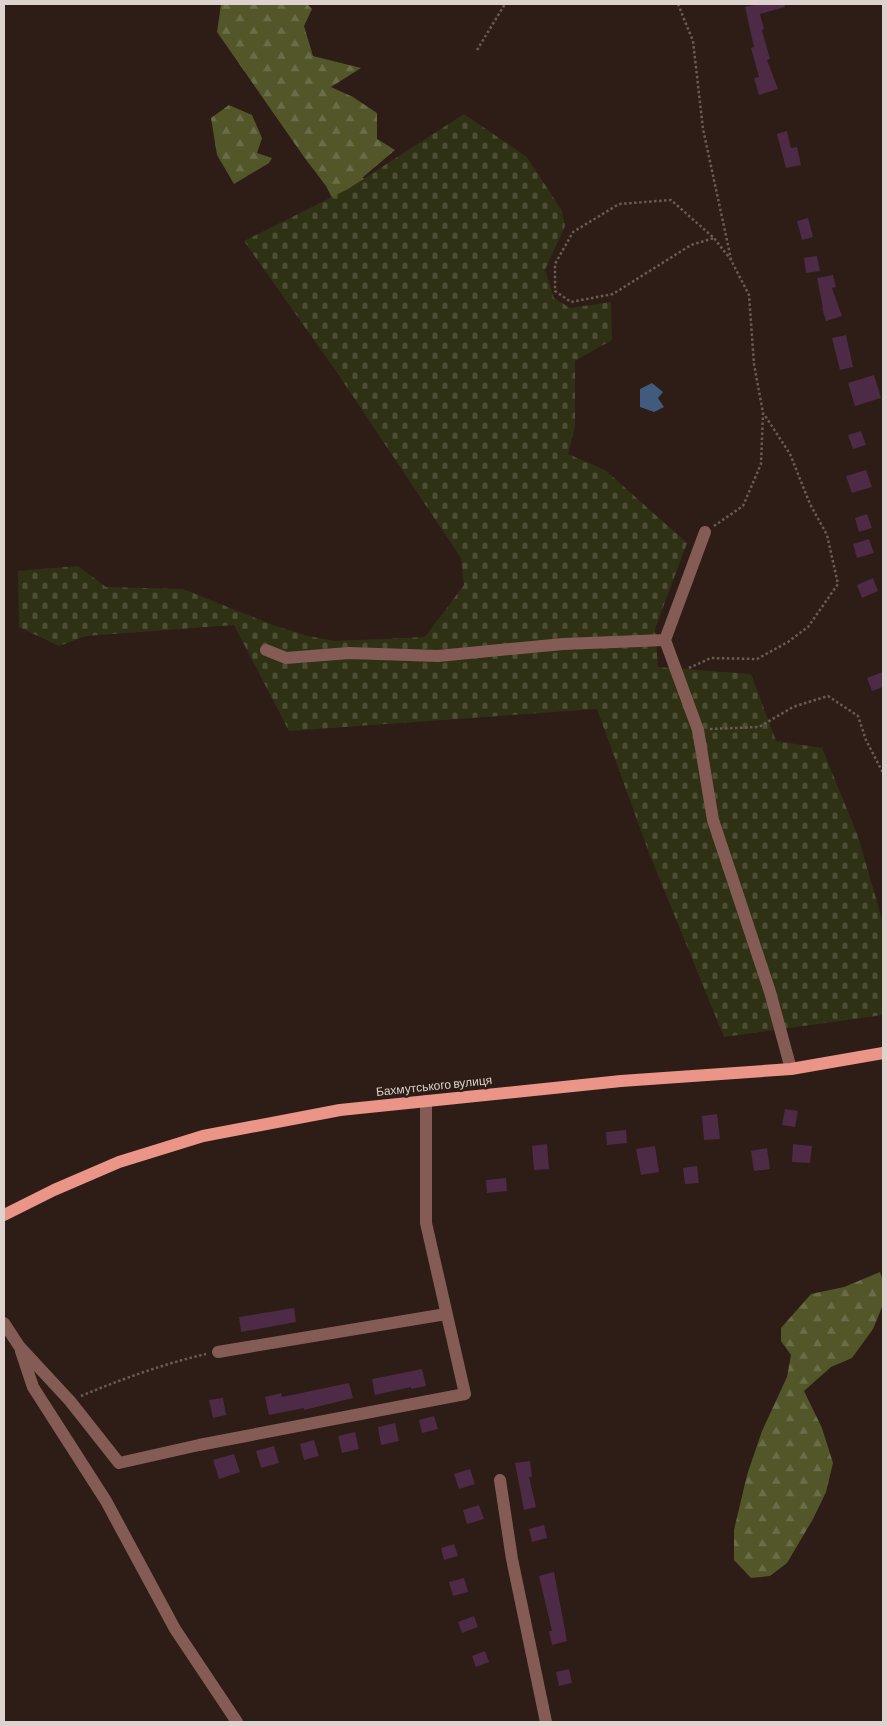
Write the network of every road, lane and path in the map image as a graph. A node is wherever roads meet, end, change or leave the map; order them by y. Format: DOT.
graph roads {
  1 [pos="505,4"];
  2 [pos="678,4"];
  3 [pos="477,50"];
  4 [pos="714,238"];
  5 [pos="731,260"];
  6 [pos="763,413"];
  7 [pos="705,532"];
  8 [pos="665,640"];
  9 [pos="266,650"];
  10 [pos="678,672"];
  11 [pos="698,730"];
  12 [pos="883,773"];
  13 [pos="883,1053"];
  14 [pos="791,1068"];
  15 [pos="426,1101"];
  16 [pos="4,1215"];
  17 [pos="446,1314"];
  18 [pos="4,1323"];
  19 [pos="19,1346"];
  20 [pos="218,1352"];
  21 [pos="70,1401"];
  22 [pos="500,1480"];
  23 [pos="237,1722"];
  24 [pos="546,1722"];
  1 -- 3 [label="path"];
  2 -- 5 [label="path"];
  4 -- 4 [label="path"];
  4 -- 5 [label="path"];
  5 -- 6 [label="path"];
  6 -- 7 [label="path"];
  6 -- 10 [label="path"];
  7 -- 8 [label="street"];
  8 -- 9 [label="street"];
  8 -- 10 [label="street"];
  10 -- 11 [label="street"];
  11 -- 12 [label="path"];
  11 -- 14 [label="street"];
  13 -- 14 [label="main road, Бахмутського вулиця"];
  14 -- 15 [label="main road, Бахмутського вулиця"];
  15 -- 16 [label="main road, Бахмутського вулиця"];
  15 -- 17 [label="street"];
  17 -- 20 [label="street"];
  17 -- 21 [label="street"];
  18 -- 19 [label="street"];
  19 -- 21 [label="street"];
  19 -- 23 [label="street"];
  20 -- 21 [label="path"];
  22 -- 24 [label="street"];
}
